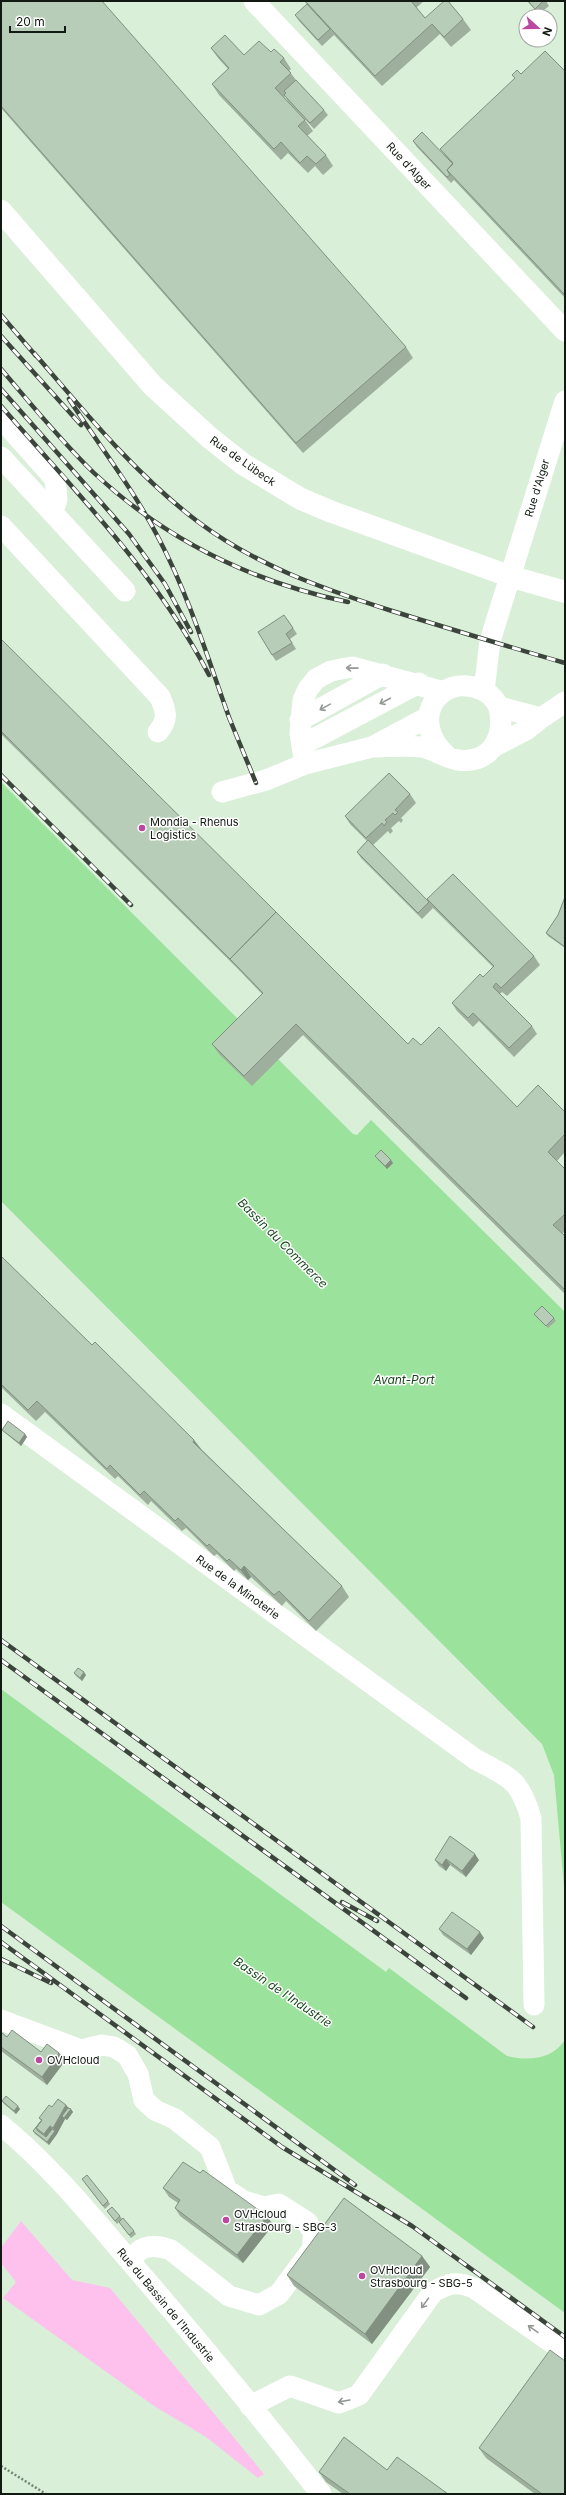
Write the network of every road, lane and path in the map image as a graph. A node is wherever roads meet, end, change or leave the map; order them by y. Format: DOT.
graph roads {
  1 [pos="254,1"];
  2 [pos="1,211"];
  3 [pos="565,331"];
  4 [pos="565,401"];
  5 [pos="1,418"];
  6 [pos="1,457"];
  7 [pos="53,513"];
  8 [pos="1,526"];
  9 [pos="510,576"];
  10 [pos="126,591"];
  11 [pos="565,592"];
  12 [pos="490,641"];
  13 [pos="383,674"];
  14 [pos="419,683"];
  15 [pos="450,689"];
  16 [pos="484,691"];
  17 [pos="565,702"];
  18 [pos="499,707"];
  19 [pos="428,717"];
  20 [pos="541,718"];
  21 [pos="300,720"];
  22 [pos="158,732"];
  23 [pos="495,746"];
  24 [pos="372,747"];
  25 [pos="303,755"];
  26 [pos="446,756"];
  27 [pos="222,792"];
  28 [pos="1,1414"];
  29 [pos="534,2005"];
  30 [pos="1,2020"];
  31 [pos="1,2125"];
  32 [pos="138,2252"];
  33 [pos="565,2352"];
  34 [pos="250,2406"];
  35 [pos="1,2466"];
  36 [pos="46,2494"];
  37 [pos="321,2494"];
  1 -- 3 [label="street, Rue d'Alger"];
  2 -- 9 [label="main road, Rue de Lübeck"];
  4 -- 9 [label="street, Rue d'Alger"];
  5 -- 7 [label="street"];
  6 -- 7 [label="street"];
  7 -- 10 [label="street"];
  8 -- 22 [label="street"];
  9 -- 11 [label="main road, Rue de Lübeck"];
  9 -- 12 [label="street, Rue d'Alger"];
  12 -- 15 [label="street"];
  12 -- 16 [label="street"];
  13 -- 14 [label="street"];
  13 -- 21 [label="street, one-way"];
  13 -- 21 [label="street, one-way"];
  14 -- 15 [label="street"];
  14 -- 25 [label="street, one-way"];
  15 -- 16 [label="street"];
  15 -- 19 [label="street"];
  16 -- 18 [label="street"];
  17 -- 20 [label="street"];
  18 -- 20 [label="street"];
  18 -- 23 [label="street"];
  19 -- 24 [label="street"];
  19 -- 26 [label="street"];
  20 -- 23 [label="street"];
  21 -- 25 [label="street"];
  23 -- 26 [label="street"];
  24 -- 25 [label="street"];
  24 -- 26 [label="street"];
  25 -- 27 [label="street"];
  28 -- 29 [label="street, Rue de la Minoterie"];
  30 -- 32 [label="street"];
  31 -- 34 [label="street, Rue du Bassin de l'Industrie"];
  33 -- 34 [label="street, one-way"];
  34 -- 37 [label="street, Rue du Bassin de l'Industrie"];
  35 -- 36 [label="path"];
}
